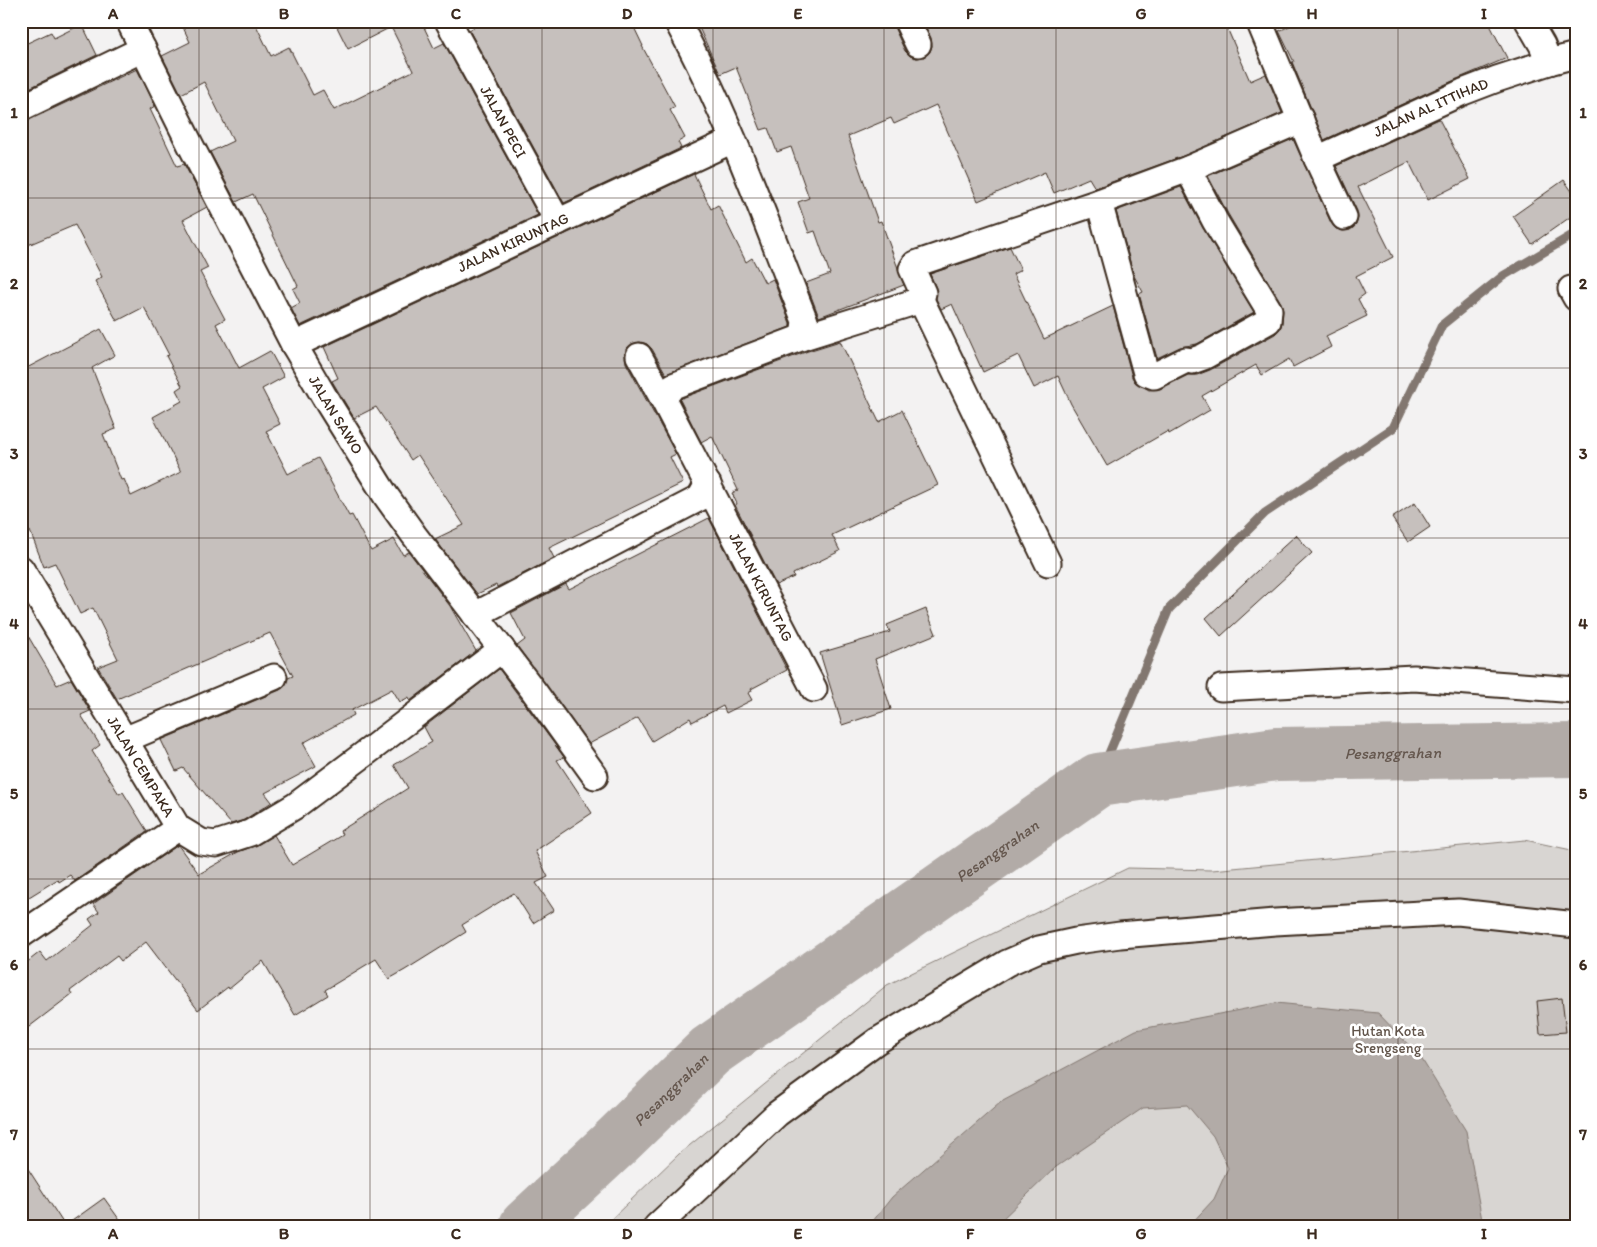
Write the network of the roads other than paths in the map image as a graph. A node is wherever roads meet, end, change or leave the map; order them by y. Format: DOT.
graph roads {
  1 [pos="129,21"];
  2 [pos="448,21"];
  3 [pos="677,21"];
  4 [pos="907,21"];
  5 [pos="1259,21"];
  6 [pos="1533,30"];
  7 [pos="918,44"];
  8 [pos="143,50"];
  9 [pos="1576,55"];
  10 [pos="1549,62"];
  11 [pos="21,108"];
  12 [pos="1301,120"];
  13 [pos="733,140"];
  14 [pos="1317,159"];
  15 [pos="1188,169"];
  16 [pos="1099,202"];
  17 [pos="1344,217"];
  18 [pos="558,222"];
  19 [pos="921,300"];
  20 [pos="803,337"];
  21 [pos="294,344"];
  22 [pos="640,356"];
  23 [pos="663,399"];
  24 [pos="708,484"];
  25 [pos="1048,562"];
  26 [pos="21,569"];
  27 [pos="475,615"];
  28 [pos="502,649"];
  29 [pos="274,676"];
  30 [pos="1221,688"];
  31 [pos="814,689"];
  32 [pos="1576,690"];
  33 [pos="124,740"];
  34 [pos="596,776"];
  35 [pos="178,828"];
  36 [pos="1576,925"];
  37 [pos="22,931"];
  38 [pos="657,1226"];
  1 -- 8 [label="street, JALAN SAWO"];
  2 -- 18 [label="street, JALAN PECI"];
  3 -- 13 [label="street"];
  4 -- 7 [label="street"];
  5 -- 12 [label="street"];
  6 -- 10 [label="street"];
  8 -- 11 [label="street"];
  8 -- 21 [label="street, JALAN SAWO"];
  9 -- 10 [label="street, JALAN AL ITTIHAD"];
  10 -- 14 [label="street, JALAN AL ITTIHAD"];
  12 -- 14 [label="street"];
  12 -- 15 [label="street"];
  13 -- 18 [label="street, JALAN KIRUNTAG"];
  13 -- 20 [label="street"];
  14 -- 17 [label="street"];
  15 -- 16 [label="street"];
  15 -- 16 [label="street"];
  16 -- 19 [label="street"];
  18 -- 21 [label="street, JALAN KIRUNTAG"];
  19 -- 20 [label="street"];
  19 -- 25 [label="street"];
  20 -- 23 [label="street"];
  21 -- 27 [label="street, JALAN SAWO"];
  22 -- 23 [label="street, JALAN KIRUNTAG"];
  23 -- 24 [label="street, JALAN KIRUNTAG"];
  24 -- 27 [label="street"];
  24 -- 31 [label="street, JALAN KIRUNTAG"];
  26 -- 33 [label="street, JALAN CEMPAKA"];
  27 -- 28 [label="street, JALAN SAWO"];
  28 -- 34 [label="street, JALAN SAWO"];
  28 -- 35 [label="street"];
  29 -- 33 [label="street"];
  30 -- 32 [label="street"];
  33 -- 35 [label="street, JALAN CEMPAKA"];
  35 -- 37 [label="street, JALAN CEMPAKA"];
  36 -- 38 [label="street"];
}
